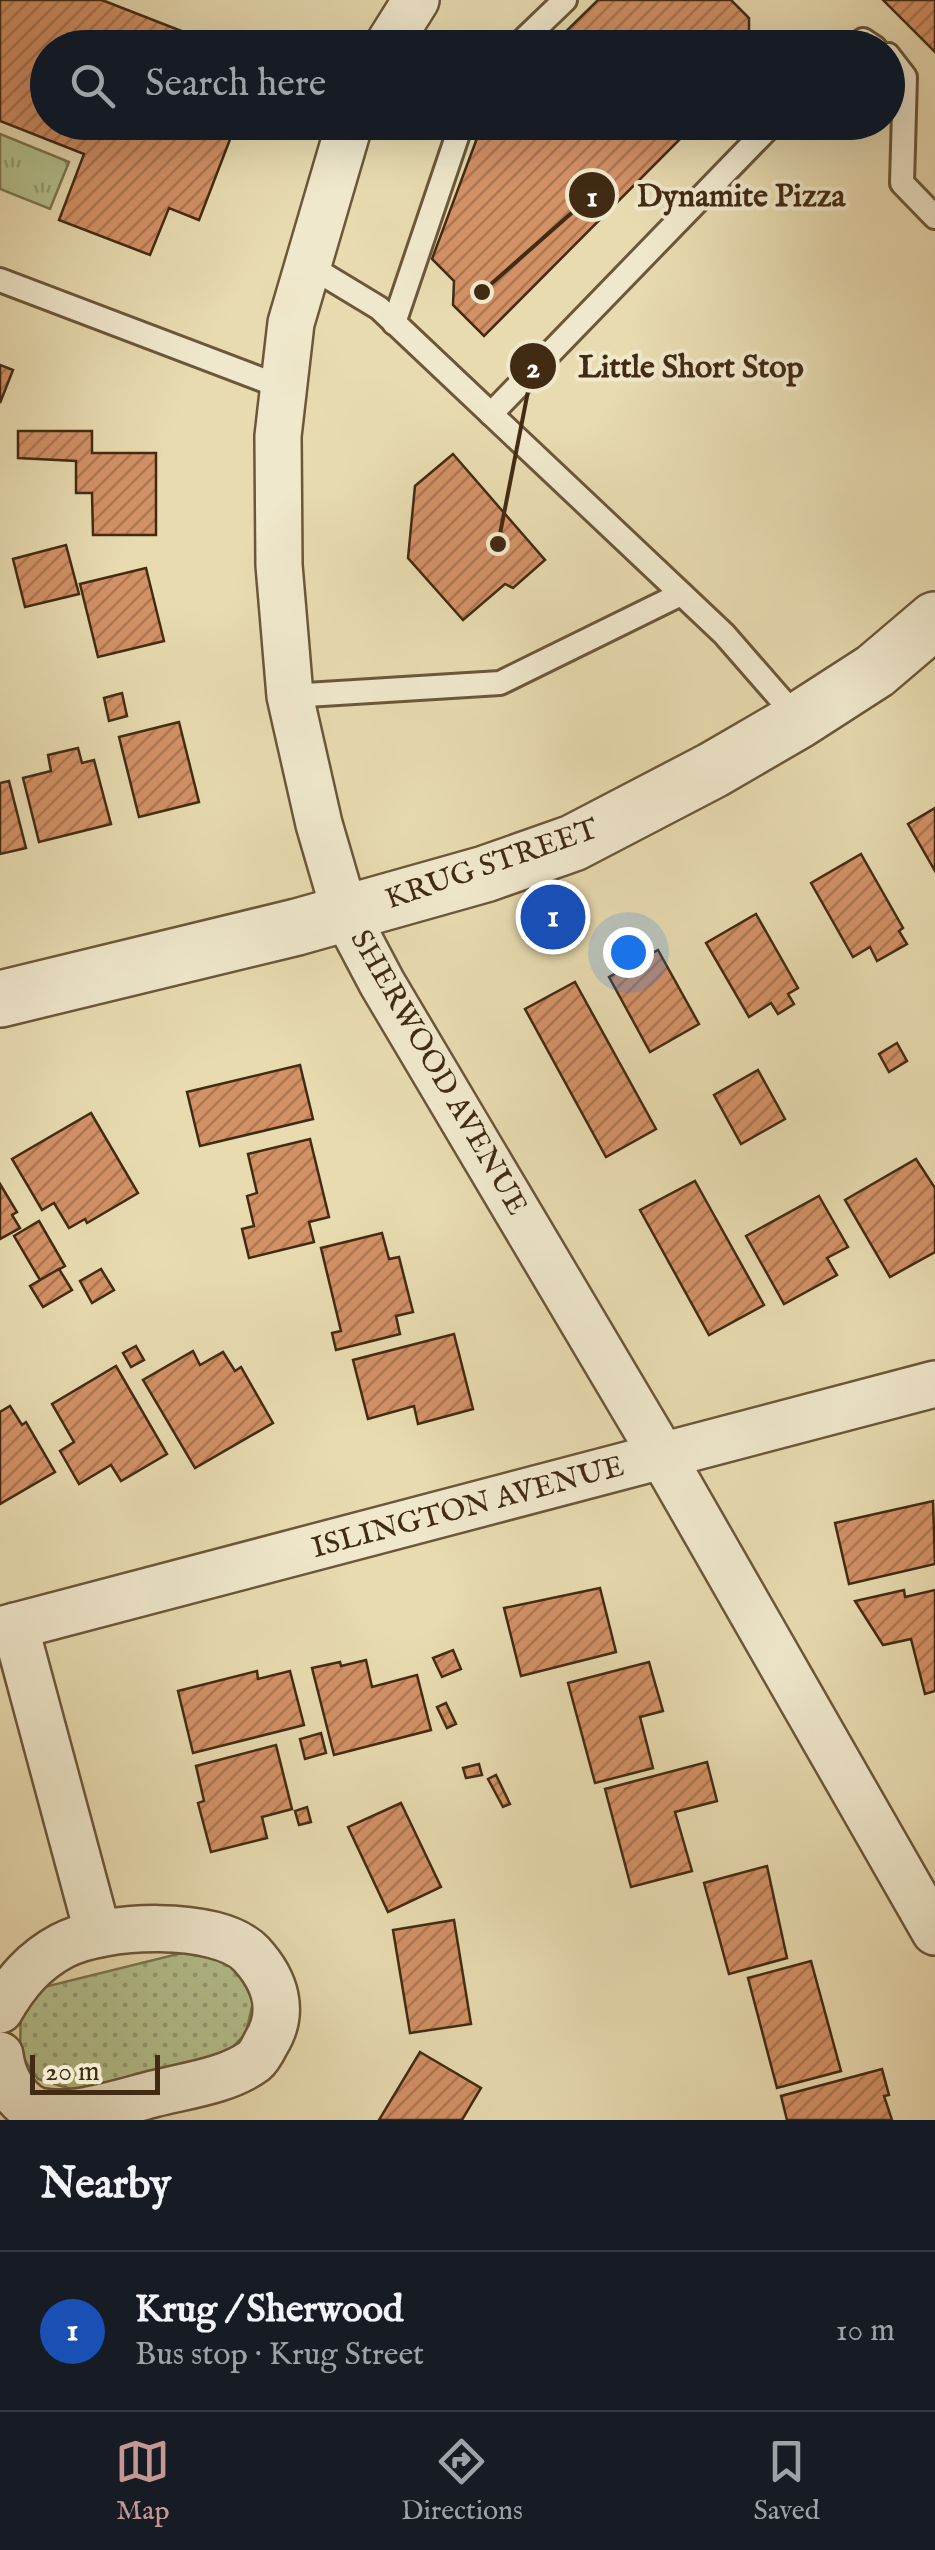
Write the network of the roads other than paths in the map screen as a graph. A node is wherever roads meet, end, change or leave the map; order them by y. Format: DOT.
graph roads {
  1 [pos="416,0"];
  2 [pos="565,0"];
  3 [pos="397,30"];
  4 [pos="534,30"];
  5 [pos="345,140"];
  6 [pos="456,140"];
  7 [pos="757,140"];
  8 [pos="903,140"];
  9 [pos="935,217"];
  10 [pos="308,265"];
  11 [pos="0,280"];
  12 [pos="394,323"];
  13 [pos="284,388"];
  14 [pos="491,414"];
  15 [pos="681,594"];
  16 [pos="935,620"];
  17 [pos="290,696"];
  18 [pos="799,720"];
  19 [pos="346,913"];
  20 [pos="0,999"];
  21 [pos="935,1384"];
  22 [pos="664,1456"];
  23 [pos="7,1628"];
  24 [pos="935,1932"];
  25 [pos="98,1934"];
  26 [pos="0,2010"];
  27 [pos="0,2055"];
  1 -- 3 [label="street"];
  2 -- 4 [label="lane"];
  5 -- 10 [label="street, SHERWOOD AVENUE"];
  6 -- 12 [label="lane"];
  7 -- 14 [label="lane"];
  8 -- 9 [label="lane"];
  10 -- 12 [label="lane"];
  10 -- 13 [label="street, SHERWOOD AVENUE"];
  11 -- 13 [label="lane"];
  12 -- 14 [label="lane"];
  13 -- 17 [label="street, SHERWOOD AVENUE"];
  14 -- 15 [label="lane"];
  15 -- 17 [label="lane"];
  15 -- 18 [label="lane"];
  16 -- 18 [label="street, KRUG STREET"];
  17 -- 19 [label="street, SHERWOOD AVENUE"];
  18 -- 19 [label="street, KRUG STREET"];
  19 -- 20 [label="street, KRUG STREET"];
  19 -- 22 [label="street, SHERWOOD AVENUE"];
  21 -- 22 [label="street, ISLINGTON AVENUE"];
  22 -- 23 [label="street, ISLINGTON AVENUE"];
  22 -- 24 [label="street, SHERWOOD AVENUE"];
  23 -- 25 [label="street"];
  25 -- 26 [label="street"];
  25 -- 27 [label="street"];
}
